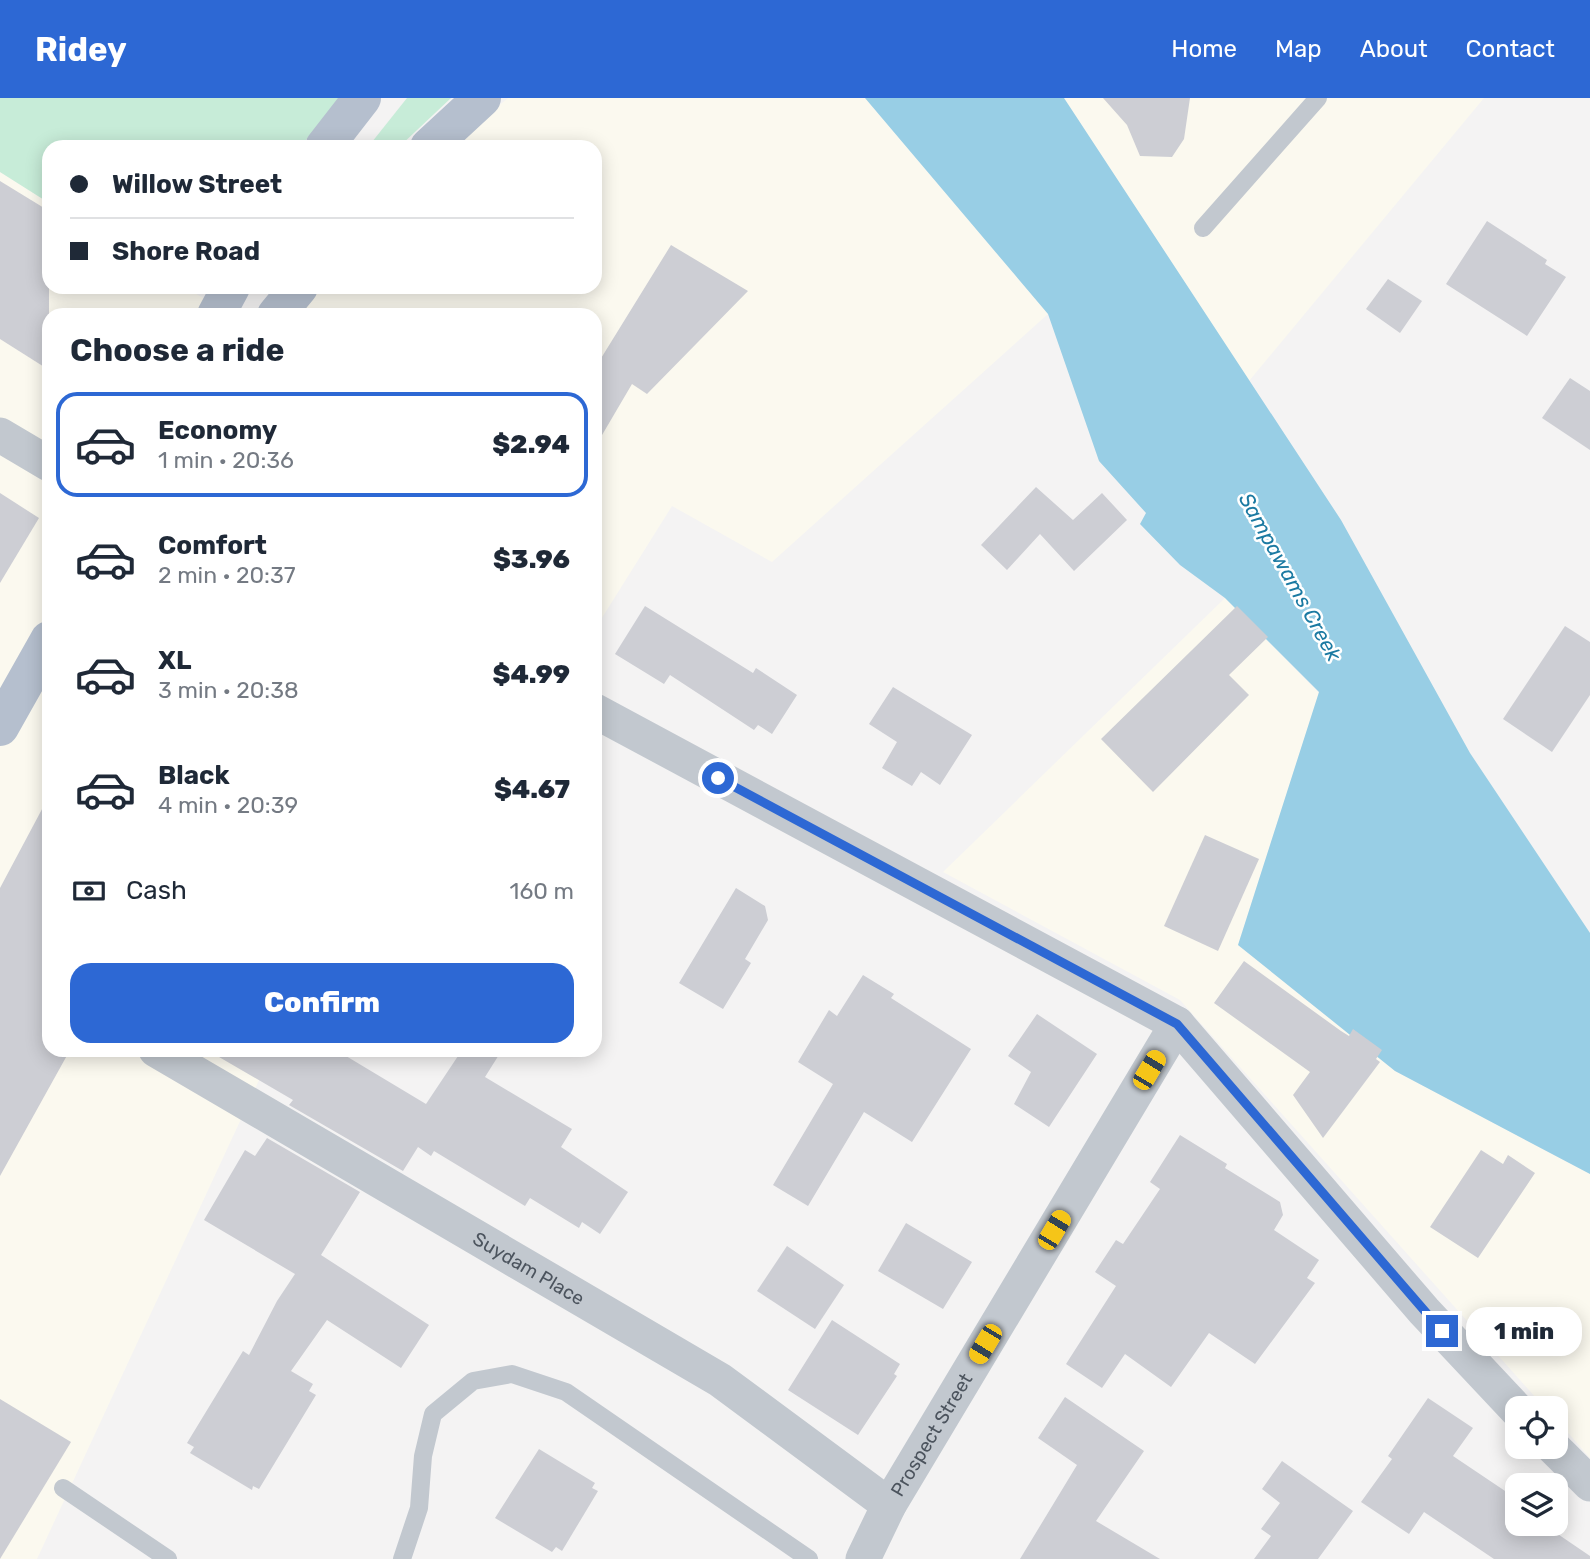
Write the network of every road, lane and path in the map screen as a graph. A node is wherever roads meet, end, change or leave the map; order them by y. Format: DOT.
graph roads {
  1 [pos="362,98"];
  2 [pos="482,98"];
  3 [pos="1318,98"];
  4 [pos="329,140"];
  5 [pos="436,140"];
  6 [pos="1203,228"];
  7 [pos="293,294"];
  8 [pos="281,308"];
  9 [pos="0,435"];
  10 [pos="42,460"];
  11 [pos="42,652"];
  12 [pos="602,715"];
  13 [pos="0,727"];
  14 [pos="1177,1024"];
  15 [pos="168,1057"];
  16 [pos="1505,1397"];
  17 [pos="1565,1459"];
  18 [pos="1590,1484"];
  19 [pos="63,1488"];
  20 [pos="889,1504"];
  21 [pos="869,1557"];
  22 [pos="168,1559"];
  23 [pos="402,1559"];
  24 [pos="809,1559"];
  1 -- 4 [label="main road"];
  2 -- 5 [label="main road"];
  3 -- 6 [label="lane"];
  7 -- 8 [label="main road"];
  9 -- 10 [label="street"];
  11 -- 13 [label="main road"];
  12 -- 14 [label="street"];
  14 -- 16 [label="street"];
  14 -- 20 [label="street, Prospect Street"];
  15 -- 20 [label="street, Suydam Place"];
  17 -- 18 [label="street"];
  19 -- 22 [label="lane"];
  20 -- 21 [label="street, Prospect Street"];
  23 -- 24 [label="lane"];
}
